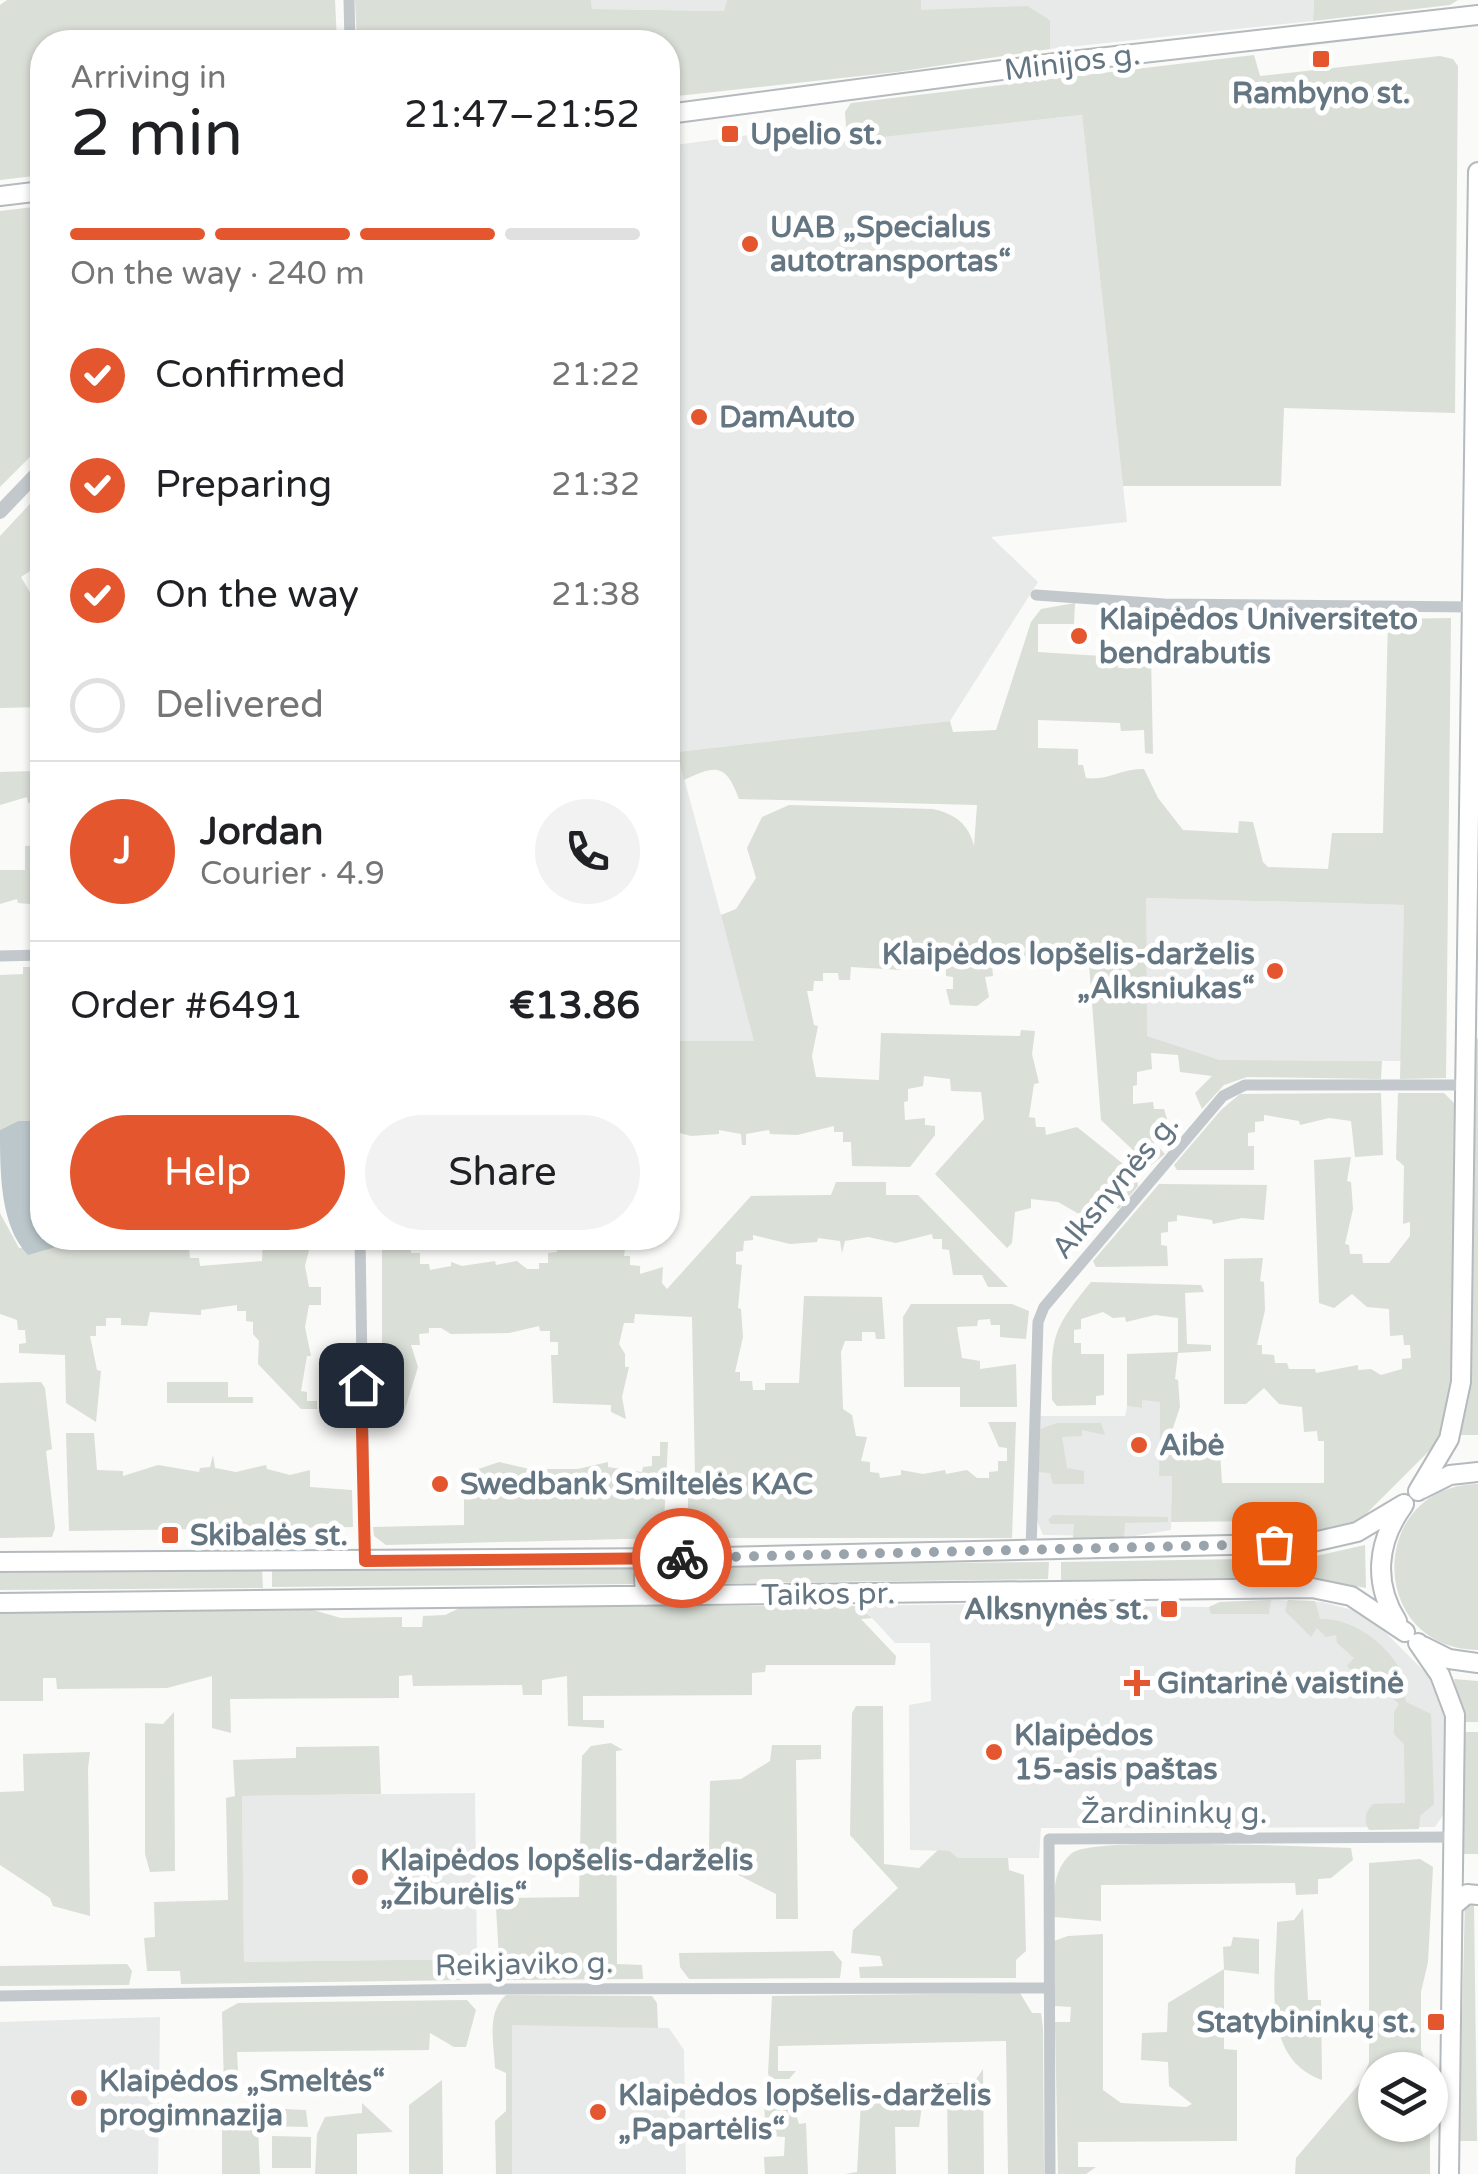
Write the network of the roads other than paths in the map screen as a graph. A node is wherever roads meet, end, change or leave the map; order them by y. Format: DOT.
graph roads {
  1 [pos="350,0"];
  2 [pos="1478,15"];
  3 [pos="350,30"];
  4 [pos="680,112"];
  5 [pos="1478,172"];
  6 [pos="30,192"];
  7 [pos="0,196"];
  8 [pos="1476,377"];
  9 [pos="30,481"];
  10 [pos="1475,487"];
  11 [pos="0,512"];
  12 [pos="1036,595"];
  13 [pos="1472,608"];
  14 [pos="0,956"];
  15 [pos="30,956"];
  16 [pos="1472,1028"];
  17 [pos="1465,1085"];
  18 [pos="360,1250"];
  19 [pos="1478,1472"];
  20 [pos="1411,1497"];
  21 [pos="1031,1550"];
  22 [pos="653,1558"];
  23 [pos="365,1561"];
  24 [pos="0,1562"];
  25 [pos="645,1596"];
  26 [pos="0,1603"];
  27 [pos="1411,1638"];
  28 [pos="1478,1663"];
  29 [pos="1455,1837"];
  30 [pos="1478,1895"];
  31 [pos="1454,1904"];
  32 [pos="1049,1988"];
  33 [pos="0,1996"];
  34 [pos="1050,2174"];
  35 [pos="1450,2174"];
  1 -- 3 [label="street"];
  2 -- 4 [label="main road, Minijos g."];
  5 -- 8 [label="main road"];
  6 -- 7 [label="main road"];
  8 -- 10 [label="main road"];
  9 -- 11 [label="street"];
  10 -- 13 [label="main road"];
  12 -- 13 [label="street"];
  13 -- 16 [label="main road"];
  14 -- 15 [label="street"];
  16 -- 17 [label="main road"];
  17 -- 20 [label="main road"];
  17 -- 21 [label="street, Alksnynės g."];
  18 -- 23 [label="street"];
  19 -- 20 [label="main road, Taikos pr."];
  20 -- 21 [label="main road, Taikos pr."];
  20 -- 27 [label="main road"];
  21 -- 22 [label="main road, Taikos pr."];
  22 -- 23 [label="main road, Taikos pr."];
  22 -- 25 [label="main road"];
  23 -- 24 [label="main road, Taikos pr."];
  25 -- 26 [label="main road, Taikos pr."];
  25 -- 27 [label="main road, Taikos pr."];
  27 -- 28 [label="main road"];
  27 -- 29 [label="main road"];
  29 -- 31 [label="main road"];
  29 -- 32 [label="street, Žardininkų g."];
  30 -- 31 [label="main road"];
  31 -- 35 [label="main road"];
  32 -- 33 [label="street, Reikjaviko g."];
  32 -- 34 [label="street, Žardininkų g."];
}
